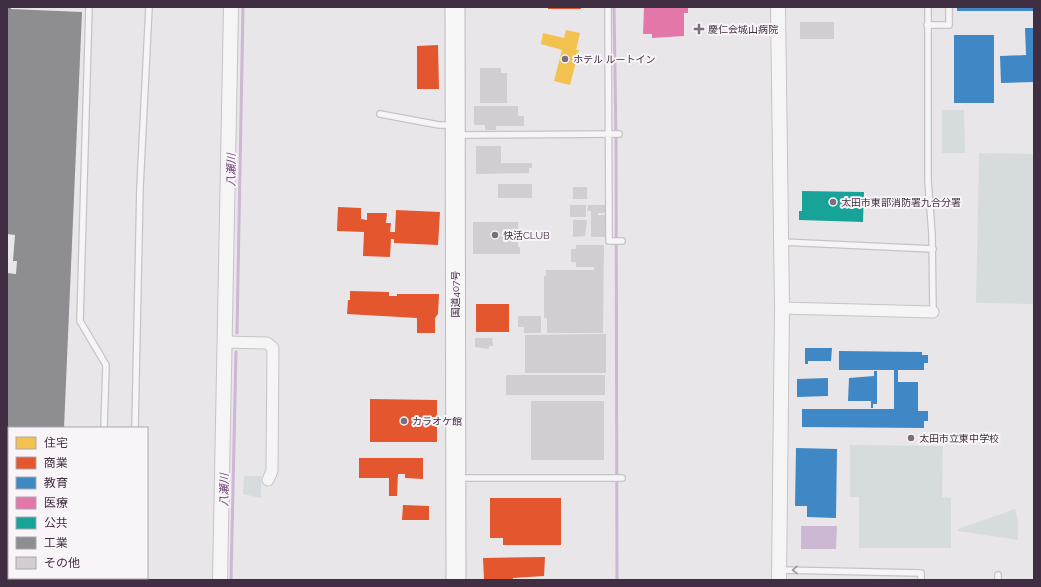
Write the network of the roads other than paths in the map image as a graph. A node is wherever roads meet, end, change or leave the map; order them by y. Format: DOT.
graph roads {
  1 [pos="89,7"];
  2 [pos="149,7"];
  3 [pos="231,7"];
  4 [pos="455,7"];
  5 [pos="608,7"];
  6 [pos="778,7"];
  7 [pos="928,7"];
  8 [pos="949,7"];
  9 [pos="928,25"];
  10 [pos="380,114"];
  11 [pos="455,130"];
  12 [pos="610,134"];
  13 [pos="619,134"];
  14 [pos="621,241"];
  15 [pos="782,242"];
  16 [pos="933,249"];
  17 [pos="782,308"];
  18 [pos="933,312"];
  19 [pos="224,342"];
  20 [pos="104,427"];
  21 [pos="135,427"];
  22 [pos="456,478"];
  23 [pos="621,478"];
  24 [pos="268,480"];
  25 [pos="780,575"];
  26 [pos="220,580"];
  27 [pos="456,580"];
  28 [pos="921,580"];
  1 -- 20 [label="lane"];
  2 -- 21 [label="lane"];
  3 -- 19 [label="street"];
  4 -- 11 [label="highway, 国道407号"];
  5 -- 12 [label="lane"];
  6 -- 15 [label="street"];
  7 -- 9 [label="lane"];
  8 -- 9 [label="lane"];
  9 -- 16 [label="lane"];
  10 -- 11 [label="lane"];
  11 -- 12 [label="lane"];
  11 -- 22 [label="highway, 国道407号"];
  12 -- 13 [label="lane"];
  12 -- 14 [label="lane"];
  15 -- 16 [label="lane"];
  15 -- 17 [label="street"];
  16 -- 18 [label="lane"];
  17 -- 18 [label="street"];
  17 -- 25 [label="street"];
  19 -- 24 [label="street"];
  19 -- 26 [label="street"];
  22 -- 23 [label="lane"];
  22 -- 27 [label="highway, 国道407号"];
  28 -- 25 [label="lane, one-way"];
}
